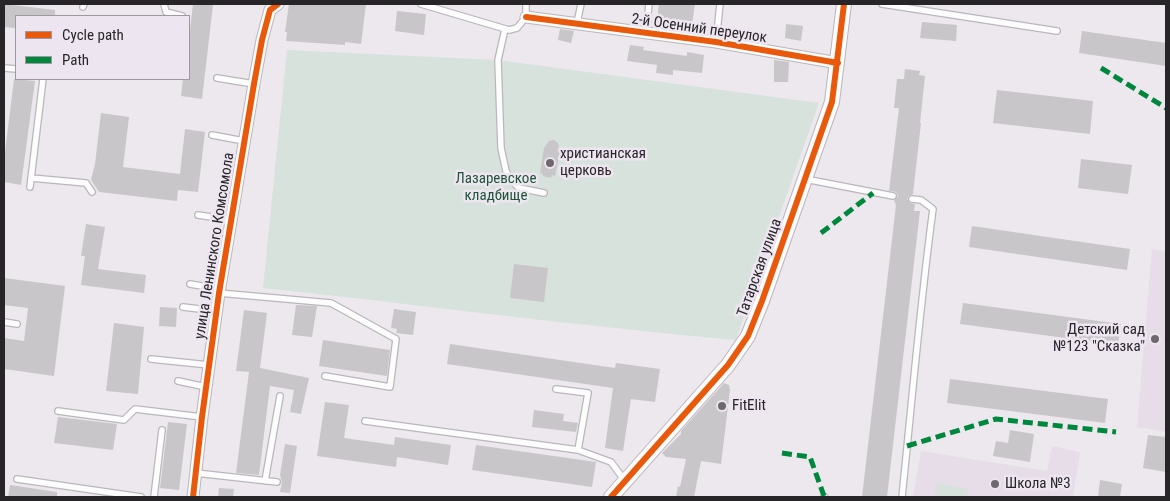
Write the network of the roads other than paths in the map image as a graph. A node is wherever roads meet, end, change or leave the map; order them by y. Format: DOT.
graph roads {
  1 [pos="164,4"];
  2 [pos="278,4"];
  3 [pos="421,4"];
  4 [pos="526,4"];
  5 [pos="581,4"];
  6 [pos="650,4"];
  7 [pos="720,4"];
  8 [pos="844,4"];
  9 [pos="882,4"];
  10 [pos="178,15"];
  11 [pos="526,17"];
  12 [pos="577,23"];
  13 [pos="505,29"];
  14 [pos="1057,31"];
  15 [pos="646,34"];
  16 [pos="716,42"];
  17 [pos="838,63"];
  18 [pos="217,78"];
  19 [pos="44,80"];
  20 [pos="254,84"];
  21 [pos="212,134"];
  22 [pos="244,141"];
  23 [pos="31,178"];
  24 [pos="805,179"];
  25 [pos="30,187"];
  26 [pos="92,192"];
  27 [pos="544,193"];
  28 [pos="893,196"];
  29 [pos="912,199"];
  30 [pos="198,215"];
  31 [pos="231,220"];
  32 [pos="190,284"];
  33 [pos="219,291"];
  34 [pos="183,307"];
  35 [pos="216,311"];
  36 [pos="4,322"];
  37 [pos="17,324"];
  38 [pos="151,359"];
  39 [pos="209,365"];
  40 [pos="325,376"];
  41 [pos="178,381"];
  42 [pos="206,387"];
  43 [pos="556,389"];
  44 [pos="280,396"];
  45 [pos="58,411"];
  46 [pos="202,417"];
  47 [pos="365,421"];
  48 [pos="162,430"];
  49 [pos="578,450"];
  50 [pos="196,473"];
  51 [pos="17,479"];
  52 [pos="265,481"];
  53 [pos="625,481"];
  54 [pos="277,482"];
  55 [pos="141,497"];
  56 [pos="154,497"];
  57 [pos="193,497"];
  58 [pos="611,497"];
  59 [pos="902,497"];
  1 -- 10 [label="lane"];
  2 -- 20 [label="street, улица Ленинского Комсомола"];
  3 -- 13 [label="lane"];
  4 -- 11 [label="lane"];
  5 -- 12 [label="lane"];
  6 -- 15 [label="lane"];
  7 -- 16 [label="lane"];
  8 -- 17 [label="street, Татарская улица"];
  9 -- 14 [label="lane"];
  11 -- 12 [label="street, 2-й Осенний переулок"];
  11 -- 13 [label="lane"];
  12 -- 15 [label="street, 2-й Осенний переулок"];
  13 -- 27 [label="lane"];
  15 -- 16 [label="street, 2-й Осенний переулок"];
  16 -- 17 [label="street, 2-й Осенний переулок"];
  17 -- 24 [label="street, Татарская улица"];
  18 -- 20 [label="lane"];
  19 -- 23 [label="lane"];
  20 -- 22 [label="street, улица Ленинского Комсомола"];
  21 -- 22 [label="lane"];
  22 -- 31 [label="street, улица Ленинского Комсомола"];
  23 -- 25 [label="lane"];
  23 -- 26 [label="lane"];
  24 -- 28 [label="lane"];
  24 -- 53 [label="street, Татарская улица"];
  29 -- 59 [label="lane"];
  30 -- 31 [label="lane"];
  31 -- 33 [label="street, улица Ленинского Комсомола"];
  32 -- 33 [label="lane"];
  33 -- 35 [label="street, улица Ленинского Комсомола"];
  33 -- 40 [label="lane"];
  34 -- 35 [label="lane"];
  35 -- 39 [label="street, улица Ленинского Комсомола"];
  36 -- 37 [label="lane"];
  38 -- 39 [label="lane"];
  39 -- 42 [label="street, улица Ленинского Комсомола"];
  41 -- 42 [label="lane"];
  42 -- 46 [label="street, улица Ленинского Комсомола"];
  43 -- 49 [label="lane"];
  44 -- 52 [label="lane"];
  45 -- 46 [label="lane"];
  46 -- 50 [label="street, улица Ленинского Комсомола"];
  47 -- 49 [label="lane"];
  48 -- 56 [label="lane"];
  49 -- 53 [label="lane"];
  50 -- 52 [label="lane"];
  50 -- 57 [label="street, улица Ленинского Комсомола"];
  51 -- 55 [label="lane"];
  52 -- 54 [label="lane"];
  53 -- 58 [label="street, Татарская улица"];
}
